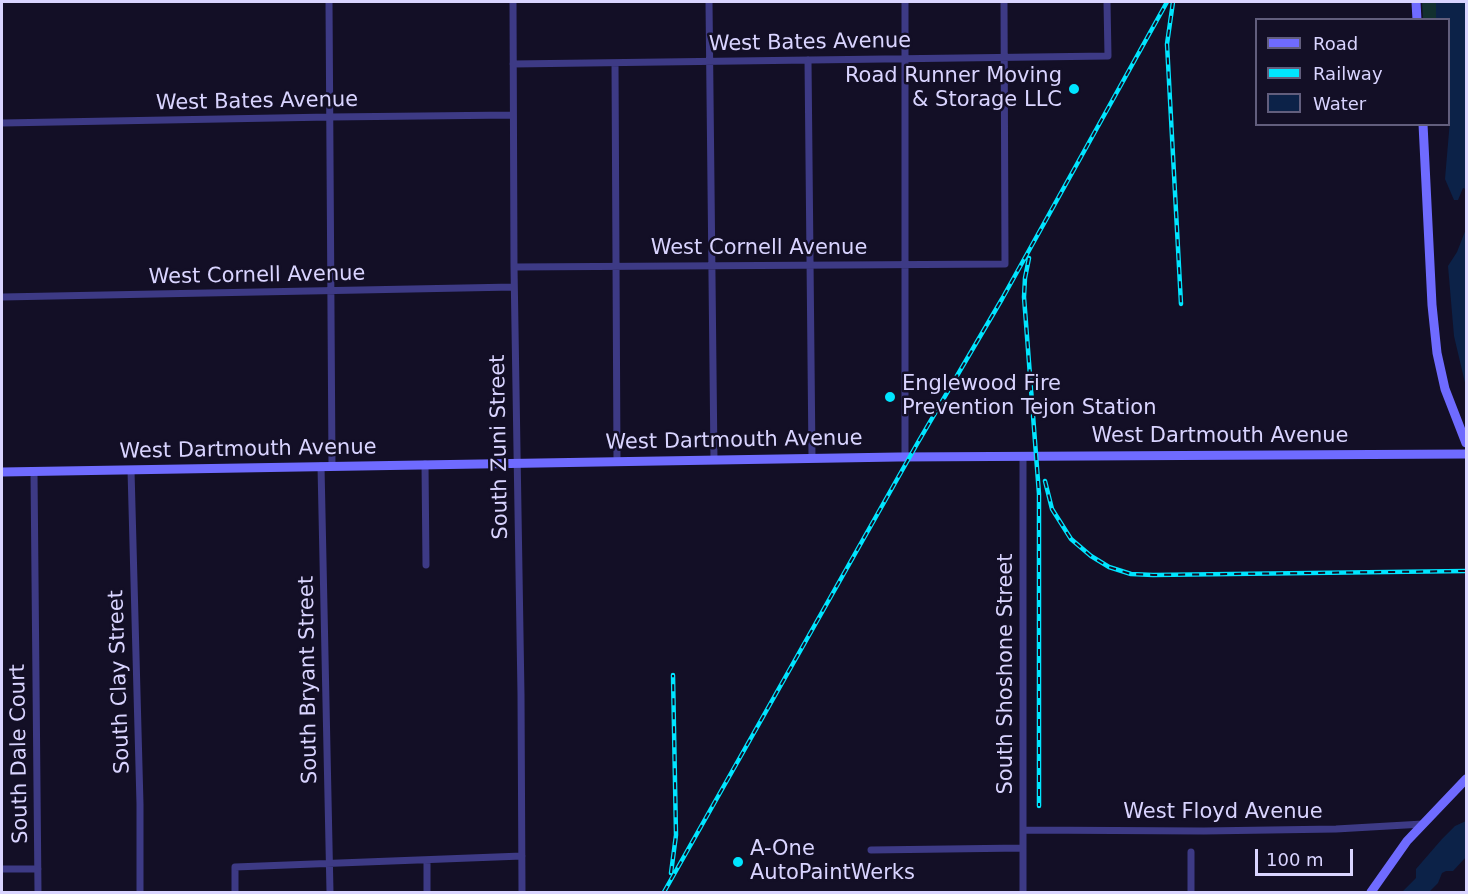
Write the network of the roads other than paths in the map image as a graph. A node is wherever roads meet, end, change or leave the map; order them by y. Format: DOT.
graph roads {
  1 [pos="329,2"];
  2 [pos="513,2"];
  3 [pos="709,2"];
  4 [pos="905,2"];
  5 [pos="1004,2"];
  6 [pos="1107,2"];
  7 [pos="1416,2"];
  8 [pos="1417,18"];
  9 [pos="1004,57"];
  10 [pos="906,59"];
  11 [pos="808,60"];
  12 [pos="709,61"];
  13 [pos="615,63"];
  14 [pos="513,64"];
  15 [pos="513,115"];
  16 [pos="330,117"];
  17 [pos="2,123"];
  18 [pos="1423,126"];
  19 [pos="906,264"];
  20 [pos="810,265"];
  21 [pos="616,266"];
  22 [pos="711,266"];
  23 [pos="514,267"];
  24 [pos="514,287"];
  25 [pos="332,292"];
  26 [pos="2,297"];
  27 [pos="1467,443"];
  28 [pos="1467,454"];
  29 [pos="1023,456"];
  30 [pos="905,457"];
  31 [pos="812,458"];
  32 [pos="714,460"];
  33 [pos="617,461"];
  34 [pos="516,462"];
  35 [pos="425,464"];
  36 [pos="321,466"];
  37 [pos="332,466"];
  38 [pos="130,470"];
  39 [pos="2,472"];
  40 [pos="34,472"];
  41 [pos="426,565"];
  42 [pos="1467,779"];
  43 [pos="1423,824"];
  44 [pos="1023,830"];
  45 [pos="1023,848"];
  46 [pos="871,850"];
  47 [pos="1191,852"];
  48 [pos="522,856"];
  49 [pos="427,861"];
  50 [pos="329,863"];
  51 [pos="2,869"];
  52 [pos="38,869"];
  53 [pos="38,892"];
  54 [pos="140,892"];
  55 [pos="236,892"];
  56 [pos="330,892"];
  57 [pos="428,892"];
  58 [pos="522,892"];
  59 [pos="1023,892"];
  60 [pos="1191,892"];
  61 [pos="1371,892"];
  1 -- 16 [label="street"];
  2 -- 14 [label="street, South Zuni Street"];
  3 -- 12 [label="street"];
  4 -- 10 [label="street"];
  5 -- 9 [label="street"];
  6 -- 9 [label="street, West Bates Avenue"];
  7 -- 8 [label="main road"];
  9 -- 10 [label="street, West Bates Avenue"];
  9 -- 19 [label="street, West Cornell Avenue"];
  10 -- 11 [label="street, West Bates Avenue"];
  10 -- 19 [label="street"];
  11 -- 12 [label="street, West Bates Avenue"];
  11 -- 20 [label="street"];
  12 -- 13 [label="street, West Bates Avenue"];
  12 -- 22 [label="street"];
  13 -- 14 [label="street, West Bates Avenue"];
  13 -- 21 [label="street"];
  14 -- 15 [label="street, South Zuni Street"];
  15 -- 16 [label="street, West Bates Avenue"];
  15 -- 23 [label="street, South Zuni Street"];
  16 -- 17 [label="street, West Bates Avenue"];
  16 -- 25 [label="street"];
  18 -- 27 [label="main road"];
  19 -- 20 [label="street, West Cornell Avenue"];
  19 -- 30 [label="street"];
  20 -- 22 [label="street, West Cornell Avenue"];
  20 -- 31 [label="street"];
  21 -- 22 [label="street, West Cornell Avenue"];
  21 -- 23 [label="street, West Cornell Avenue"];
  21 -- 33 [label="street"];
  22 -- 32 [label="street"];
  23 -- 24 [label="street, South Zuni Street"];
  24 -- 25 [label="street, West Cornell Avenue"];
  24 -- 34 [label="street, South Zuni Street"];
  25 -- 26 [label="street, West Cornell Avenue"];
  25 -- 37 [label="street"];
  28 -- 29 [label="main road, West Dartmouth Avenue"];
  29 -- 30 [label="main road, West Dartmouth Avenue"];
  29 -- 44 [label="street, South Shoshone Street"];
  30 -- 31 [label="main road, West Dartmouth Avenue"];
  31 -- 32 [label="main road, West Dartmouth Avenue"];
  32 -- 33 [label="main road, West Dartmouth Avenue"];
  33 -- 34 [label="main road, West Dartmouth Avenue"];
  34 -- 35 [label="main road, West Dartmouth Avenue"];
  34 -- 48 [label="street, South Zuni Street"];
  35 -- 37 [label="main road, West Dartmouth Avenue"];
  35 -- 41 [label="street"];
  36 -- 37 [label="main road, West Dartmouth Avenue"];
  36 -- 38 [label="main road, West Dartmouth Avenue"];
  36 -- 50 [label="street, South Bryant Street"];
  38 -- 40 [label="main road, West Dartmouth Avenue"];
  38 -- 54 [label="street, South Clay Street"];
  39 -- 40 [label="main road, West Dartmouth Avenue"];
  40 -- 52 [label="street, South Dale Court"];
  42 -- 43 [label="main road"];
  43 -- 44 [label="street, West Floyd Avenue"];
  43 -- 61 [label="main road"];
  44 -- 45 [label="street, South Shoshone Street"];
  45 -- 46 [label="street"];
  45 -- 59 [label="street, South Shoshone Street"];
  47 -- 60 [label="street"];
  48 -- 49 [label="street"];
  48 -- 58 [label="street, South Zuni Street"];
  49 -- 50 [label="street"];
  49 -- 57 [label="street"];
  50 -- 55 [label="street"];
  50 -- 56 [label="street, South Bryant Street"];
  51 -- 52 [label="street"];
  52 -- 53 [label="street, South Dale Court"];
}
